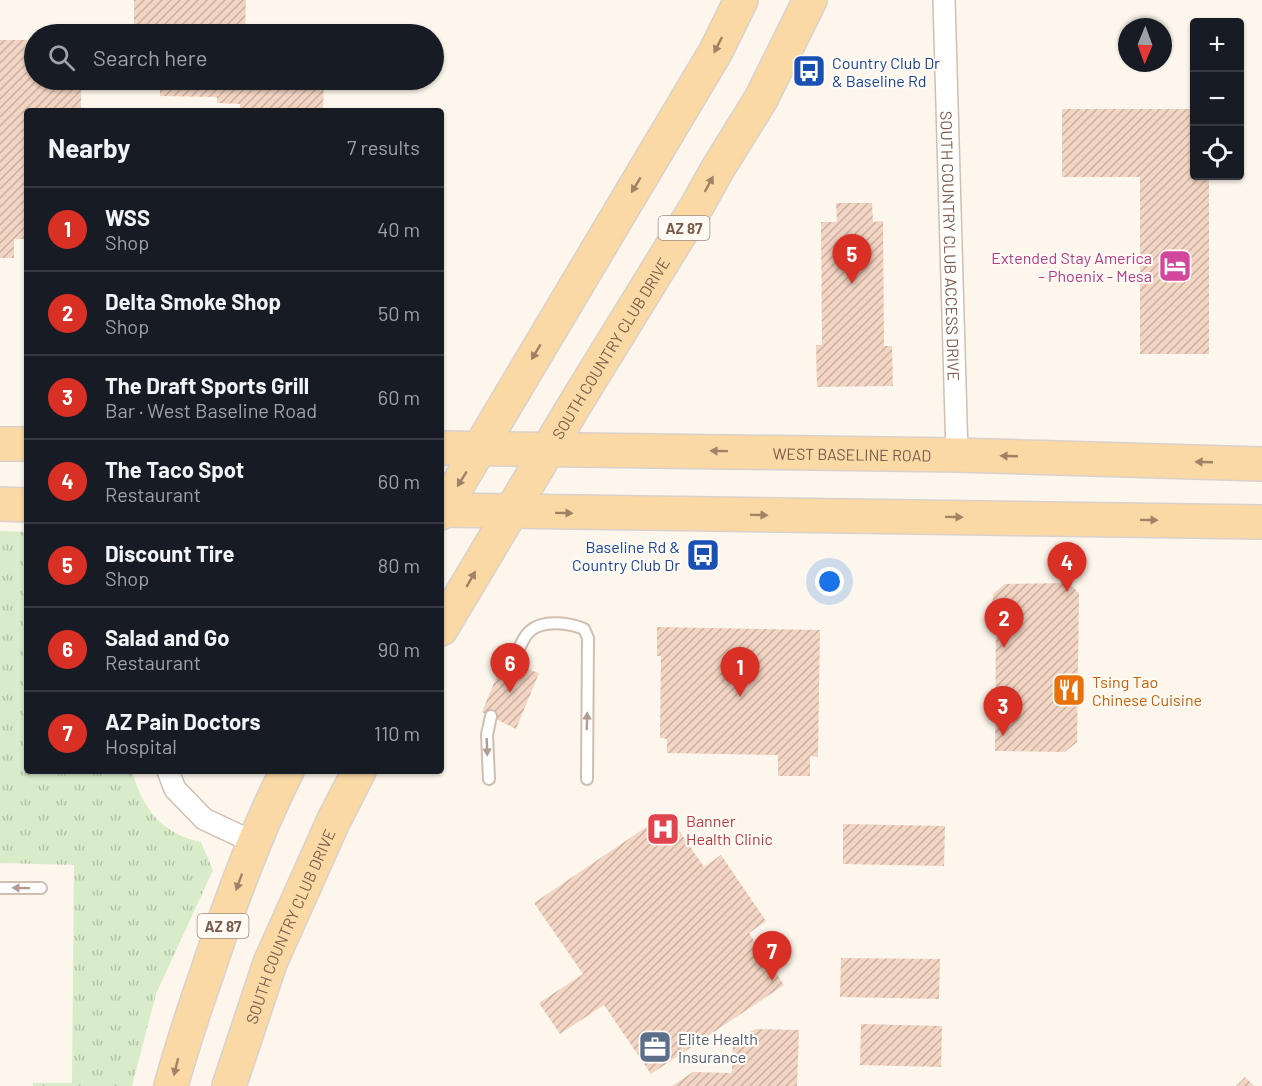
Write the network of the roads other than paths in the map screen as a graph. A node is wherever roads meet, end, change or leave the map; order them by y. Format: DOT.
graph roads {
  1 [pos="741,0"];
  2 [pos="810,0"];
  3 [pos="944,0"];
  4 [pos="0,444"];
  5 [pos="24,444"];
  6 [pos="444,448"];
  7 [pos="481,448"];
  8 [pos="548,449"];
  9 [pos="957,455"];
  10 [pos="1262,464"];
  11 [pos="0,504"];
  12 [pos="24,505"];
  13 [pos="444,508"];
  14 [pos="444,511"];
  15 [pos="511,512"];
  16 [pos="1262,522"];
  17 [pos="444,624"];
  18 [pos="513,665"];
  19 [pos="491,716"];
  20 [pos="169,774"];
  21 [pos="286,774"];
  22 [pos="357,774"];
  23 [pos="489,779"];
  24 [pos="587,779"];
  25 [pos="253,842"];
  26 [pos="0,888"];
  27 [pos="41,888"];
  28 [pos="171,1086"];
  29 [pos="230,1086"];
  1 -- 7 [label="main road, one-way"];
  8 -- 2 [label="main road, SOUTH COUNTRY CLUB DRIVE / AZ 87, one-way"];
  3 -- 9 [label="street, SOUTH COUNTRY CLUB ACCESS DRIVE"];
  4 -- 5 [label="main road"];
  6 -- 7 [label="main road, WEST BASELINE ROAD"];
  7 -- 8 [label="main road, WEST BASELINE ROAD"];
  7 -- 13 [label="main road, one-way"];
  9 -- 8 [label="main road, WEST BASELINE ROAD, one-way"];
  8 -- 15 [label="main road, SOUTH COUNTRY CLUB DRIVE / AZ 87"];
  10 -- 9 [label="main road, WEST BASELINE ROAD, one-way"];
  11 -- 12 [label="main road"];
  14 -- 15 [label="main road"];
  15 -- 16 [label="main road, one-way"];
  17 -- 15 [label="main road, SOUTH COUNTRY CLUB DRIVE / AZ 87, one-way"];
  24 -- 18 [label="lane, one-way"];
  19 -- 23 [label="lane, one-way"];
  20 -- 25 [label="street"];
  21 -- 25 [label="main road, AZ 87"];
  22 -- 29 [label="main road, SOUTH COUNTRY CLUB DRIVE"];
  25 -- 28 [label="main road, AZ 87, one-way"];
  27 -- 26 [label="lane, one-way"];
}
